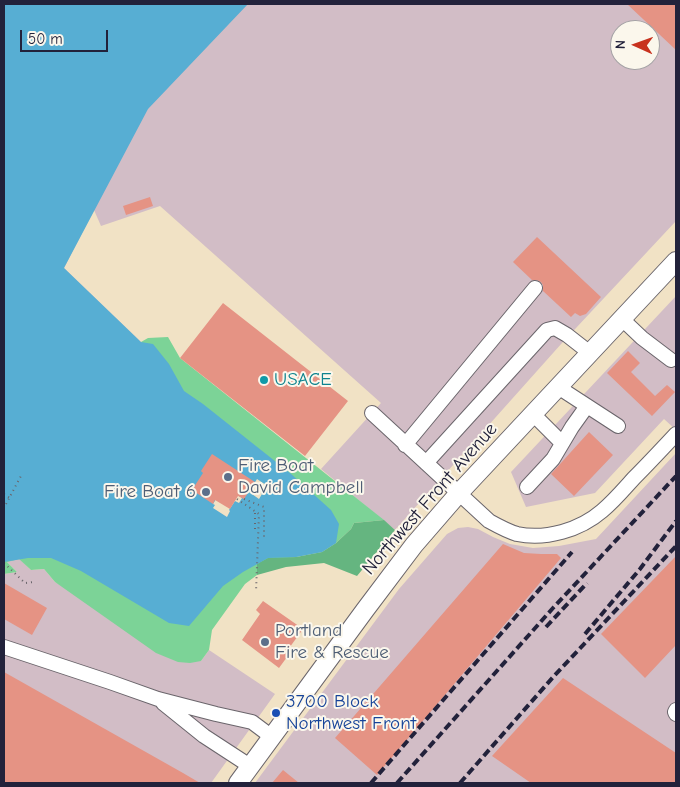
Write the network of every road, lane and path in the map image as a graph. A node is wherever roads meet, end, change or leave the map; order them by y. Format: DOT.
graph roads {
  1 [pos="676,261"];
  2 [pos="535,288"];
  3 [pos="622,319"];
  4 [pos="590,353"];
  5 [pos="671,360"];
  6 [pos="558,387"];
  7 [pos="587,406"];
  8 [pos="372,413"];
  9 [pos="533,414"];
  10 [pos="618,426"];
  11 [pos="676,434"];
  12 [pos="562,443"];
  13 [pos="405,445"];
  14 [pos="426,464"];
  15 [pos="22,474"];
  16 [pos="527,487"];
  17 [pos="459,493"];
  18 [pos="4,494"];
  19 [pos="10,498"];
  20 [pos="237,499"];
  21 [pos="244,499"];
  22 [pos="6,504"];
  23 [pos="255,512"];
  24 [pos="258,530"];
  25 [pos="264,537"];
  26 [pos="4,563"];
  27 [pos="34,582"];
  28 [pos="256,592"];
  29 [pos="4,647"];
  30 [pos="158,699"];
  31 [pos="272,736"];
  32 [pos="250,766"];
  33 [pos="238,783"];
  1 -- 3 [label="main road, Northwest Front Avenue"];
  2 -- 13 [label="street"];
  3 -- 4 [label="main road, Northwest Front Avenue"];
  3 -- 5 [label="street"];
  4 -- 6 [label="main road, Northwest Front Avenue"];
  4 -- 14 [label="street"];
  6 -- 7 [label="street"];
  6 -- 9 [label="main road, Northwest Front Avenue"];
  7 -- 10 [label="street"];
  7 -- 12 [label="street"];
  8 -- 13 [label="street"];
  9 -- 12 [label="street"];
  9 -- 17 [label="main road, Northwest Front Avenue"];
  11 -- 17 [label="street"];
  12 -- 16 [label="street"];
  13 -- 14 [label="street"];
  14 -- 17 [label="street"];
  15 -- 19 [label="path"];
  17 -- 31 [label="main road, Northwest Front Avenue"];
  18 -- 19 [label="path"];
  19 -- 22 [label="path"];
  20 -- 23 [label="path"];
  21 -- 25 [label="path"];
  23 -- 24 [label="path"];
  23 -- 24 [label="path"];
  24 -- 28 [label="path"];
  26 -- 27 [label="path"];
  29 -- 30 [label="street"];
  30 -- 31 [label="street"];
  30 -- 32 [label="street"];
  31 -- 32 [label="main road, Northwest Front Avenue"];
  32 -- 33 [label="main road, Northwest Front Avenue"];
}
